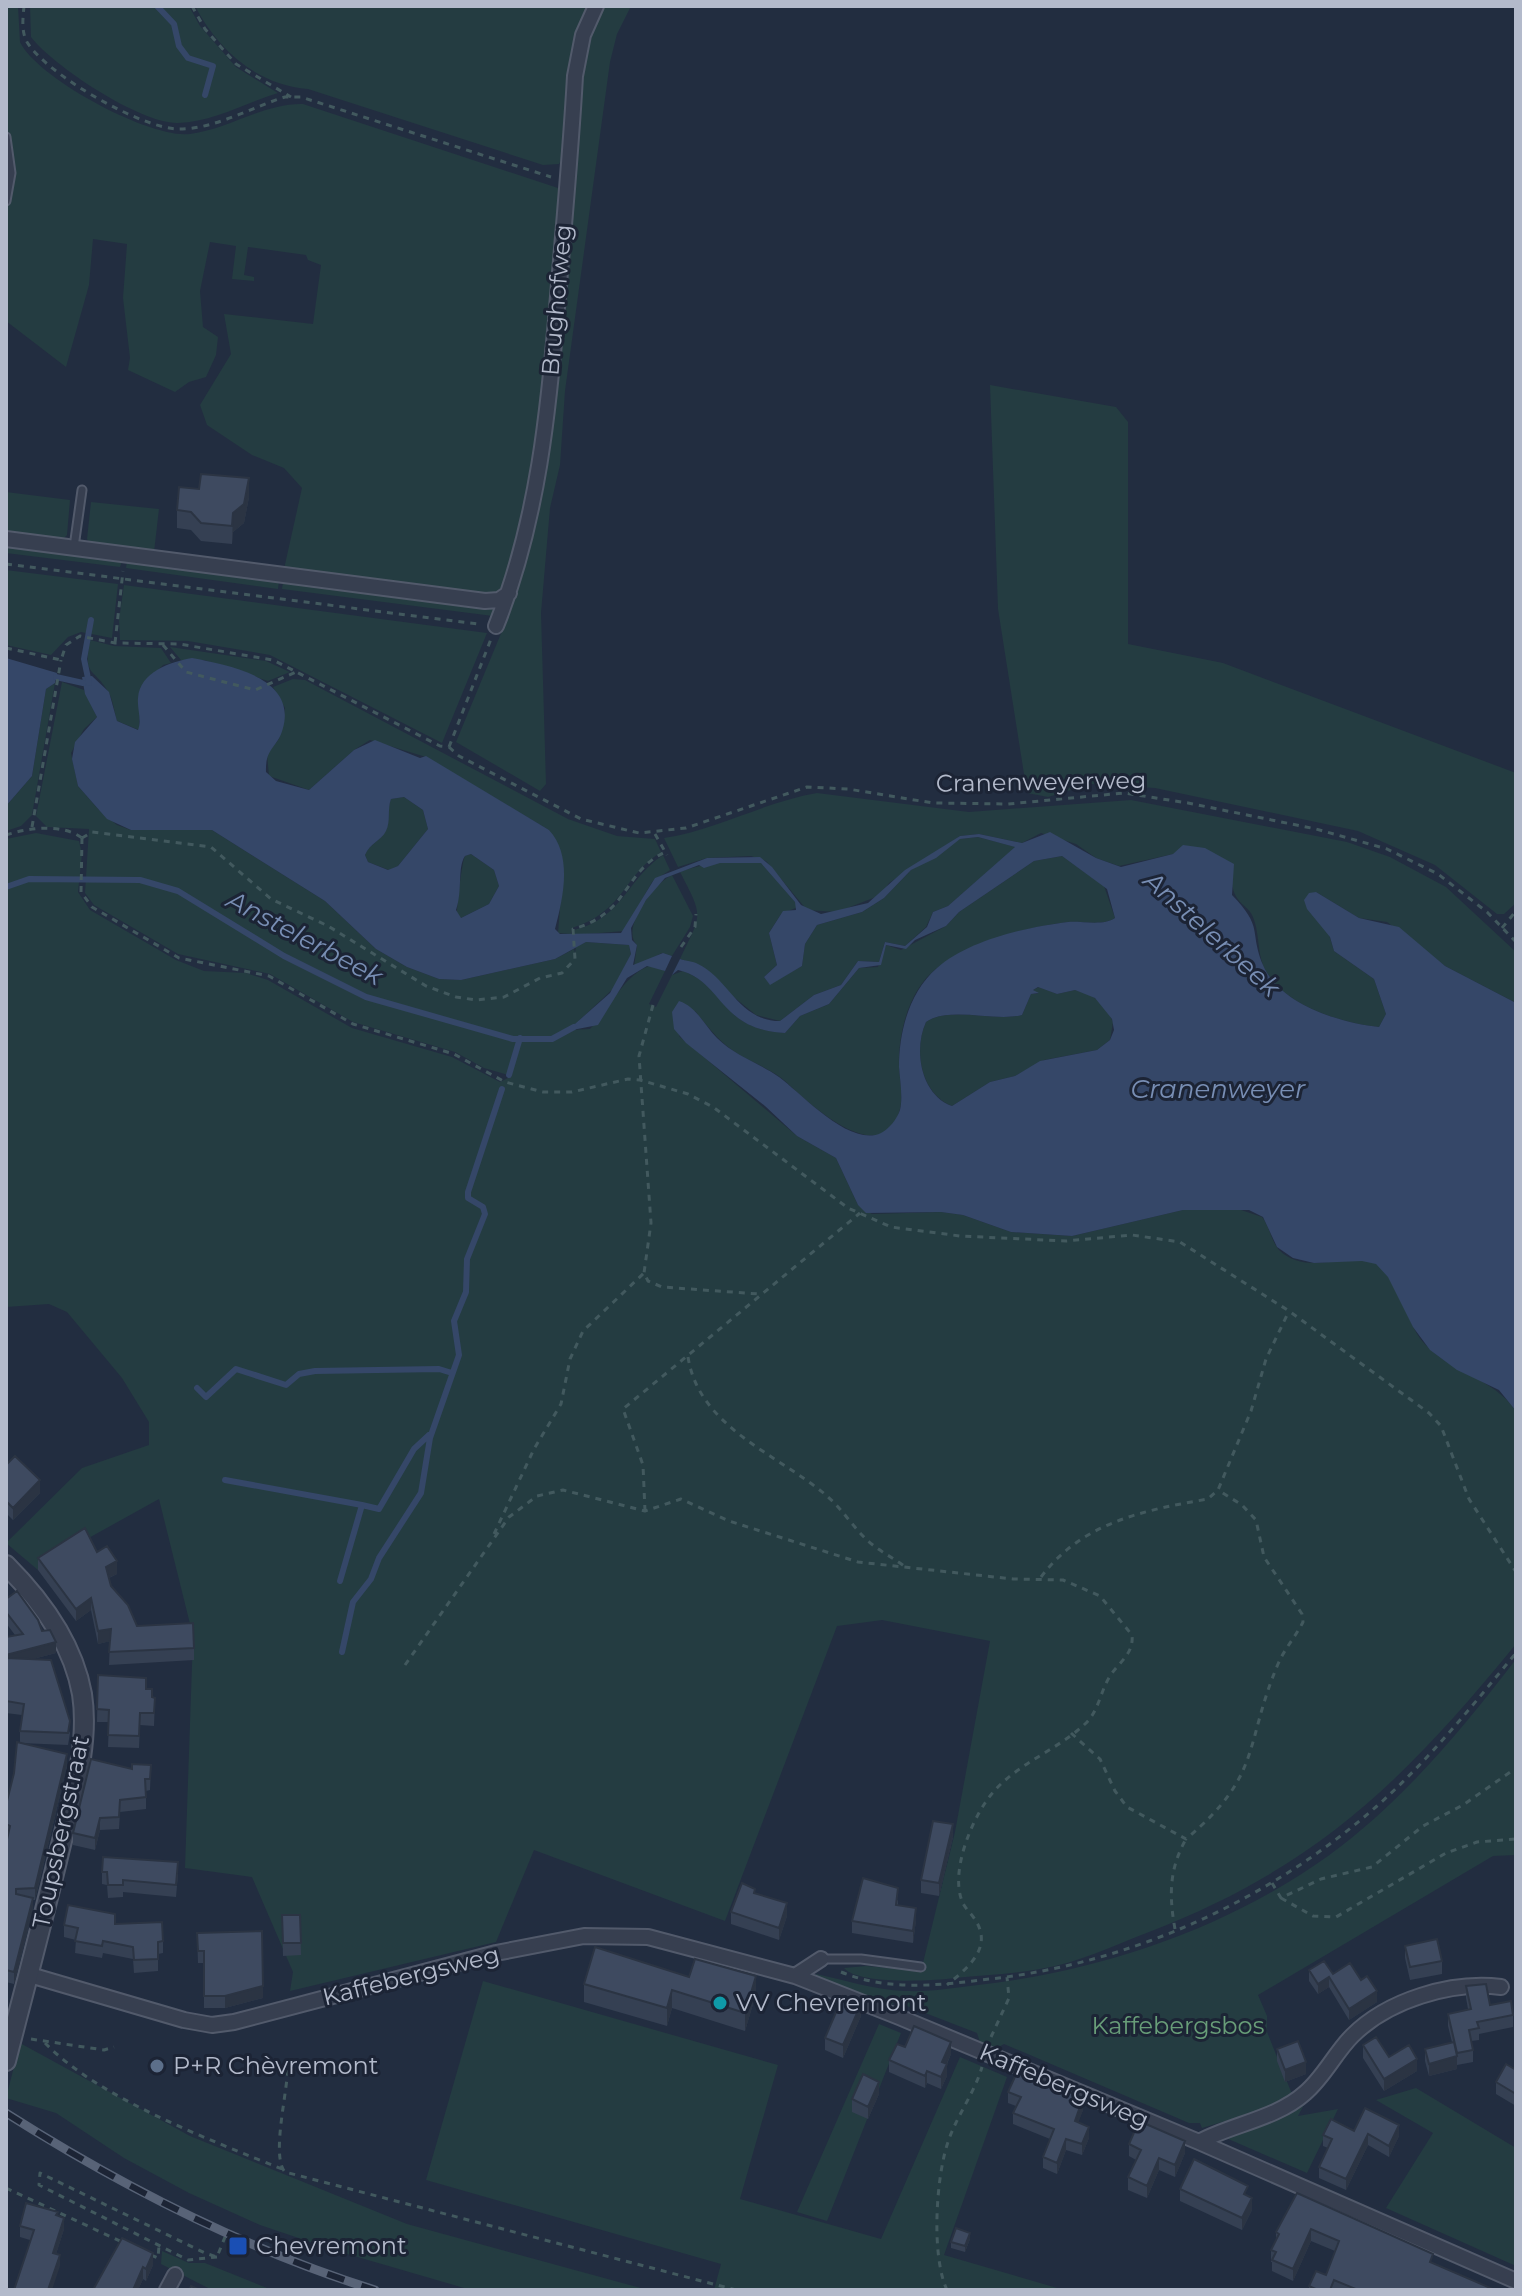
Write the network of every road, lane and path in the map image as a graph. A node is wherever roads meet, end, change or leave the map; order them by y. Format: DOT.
graph roads {
  1 [pos="24,6"];
  2 [pos="192,6"];
  3 [pos="596,6"];
  4 [pos="291,97"];
  5 [pos="6,137"];
  6 [pos="567,183"];
  7 [pos="6,201"];
  8 [pos="82,490"];
  9 [pos="6,539"];
  10 [pos="74,548"];
  11 [pos="126,554"];
  12 [pos="6,564"];
  13 [pos="121,580"];
  14 [pos="509,593"];
  15 [pos="496,626"];
  16 [pos="115,643"];
  17 [pos="163,645"];
  18 [pos="6,648"];
  19 [pos="61,660"];
  20 [pos="297,672"];
  21 [pos="449,747"];
  22 [pos="32,827"];
  23 [pos="655,834"];
  24 [pos="6,835"];
  25 [pos="82,838"];
  26 [pos="1516,911"];
  27 [pos="696,914"];
  28 [pos="1502,928"];
  29 [pos="1516,942"];
  30 [pos="681,947"];
  31 [pos="653,1005"];
  32 [pos="640,1080"];
  33 [pos="860,1213"];
  34 [pos="644,1273"];
  35 [pos="759,1294"];
  36 [pos="1289,1311"];
  37 [pos="688,1357"];
  38 [pos="1218,1490"];
  39 [pos="645,1511"];
  40 [pos="490,1544"];
  41 [pos="906,1568"];
  42 [pos="8,1570"];
  43 [pos="1516,1572"];
  44 [pos="1041,1577"];
  45 [pos="1516,1653"];
  46 [pos="405,1665"];
  47 [pos="1071,1733"];
  48 [pos="1516,1768"];
  49 [pos="1186,1839"];
  50 [pos="1516,1839"];
  51 [pos="1272,1883"];
  52 [pos="1281,1898"];
  53 [pos="1175,1929"];
  54 [pos="821,1959"];
  55 [pos="921,1967"];
  56 [pos="30,1975"];
  57 [pos="795,1976"];
  58 [pos="1007,1977"];
  59 [pos="947,1985"];
  60 [pos="1501,1987"];
  61 [pos="12,2037"];
  62 [pos="45,2043"];
  63 [pos="114,2047"];
  64 [pos="986,2052"];
  65 [pos="288,2058"];
  66 [pos="6,2061"];
  67 [pos="1199,2142"];
  68 [pos="282,2169"];
  69 [pos="6,2188"];
  70 [pos="225,2237"];
  71 [pos="130,2245"];
  72 [pos="159,2246"];
  73 [pos="144,2252"];
  74 [pos="217,2257"];
  75 [pos="175,2275"];
  76 [pos="1516,2281"];
  77 [pos="167,2290"];
  78 [pos="736,2290"];
  79 [pos="947,2290"];
  1 -- 4 [label="path"];
  2 -- 4 [label="path"];
  3 -- 6 [label="street, Brughofweg"];
  4 -- 6 [label="path"];
  5 -- 7 [label="lane"];
  6 -- 14 [label="street, Brughofweg"];
  8 -- 10 [label="lane"];
  9 -- 10 [label="street"];
  10 -- 11 [label="street"];
  11 -- 13 [label="path"];
  11 -- 14 [label="street"];
  12 -- 13 [label="path"];
  13 -- 15 [label="path"];
  13 -- 16 [label="path"];
  14 -- 15 [label="street, Brughofweg"];
  15 -- 21 [label="path"];
  16 -- 17 [label="path, Cranenweyerweg"];
  16 -- 19 [label="path, Cranenweyerweg"];
  17 -- 20 [label="path, Cranenweyerweg"];
  17 -- 20 [label="path"];
  18 -- 19 [label="path"];
  19 -- 22 [label="path"];
  20 -- 21 [label="path, Cranenweyerweg"];
  21 -- 23 [label="path, Cranenweyerweg"];
  22 -- 24 [label="path"];
  22 -- 25 [label="path"];
  23 -- 25 [label="path"];
  23 -- 28 [label="path, Cranenweyerweg"];
  25 -- 32 [label="path"];
  26 -- 28 [label="path"];
  27 -- 30 [label="path"];
  28 -- 29 [label="path, Cranenweyerweg"];
  31 -- 32 [label="path"];
  32 -- 33 [label="path"];
  32 -- 34 [label="path"];
  33 -- 35 [label="path"];
  33 -- 36 [label="path"];
  34 -- 35 [label="path"];
  34 -- 40 [label="path"];
  35 -- 37 [label="path"];
  36 -- 38 [label="path"];
  36 -- 43 [label="path"];
  37 -- 39 [label="path"];
  37 -- 41 [label="path"];
  38 -- 44 [label="path"];
  38 -- 49 [label="path"];
  39 -- 40 [label="path"];
  39 -- 41 [label="path"];
  40 -- 46 [label="path"];
  41 -- 44 [label="path"];
  42 -- 56 [label="street, Toupsbergstraat"];
  44 -- 47 [label="path"];
  45 -- 51 [label="path"];
  47 -- 49 [label="path"];
  47 -- 59 [label="path"];
  48 -- 52 [label="path"];
  49 -- 53 [label="path"];
  50 -- 52 [label="path"];
  51 -- 52 [label="path"];
  51 -- 53 [label="path"];
  53 -- 58 [label="path"];
  54 -- 55 [label="lane"];
  54 -- 57 [label="street"];
  54 -- 59 [label="path"];
  56 -- 57 [label="street, Kaffebergsweg"];
  56 -- 61 [label="street, Toupsbergstraat"];
  57 -- 64 [label="street, Kaffebergsweg"];
  58 -- 59 [label="path"];
  58 -- 64 [label="path"];
  60 -- 67 [label="street"];
  61 -- 63 [label="path"];
  61 -- 66 [label="street, Toupsbergstraat"];
  62 -- 68 [label="path"];
  64 -- 67 [label="street, Kaffebergsweg"];
  64 -- 79 [label="path"];
  65 -- 68 [label="path"];
  67 -- 76 [label="street, Kaffebergsweg"];
  68 -- 78 [label="path"];
  69 -- 71 [label="path"];
  70 -- 74 [label="path"];
  72 -- 73 [label="path"];
  72 -- 74 [label="path"];
  72 -- 74 [label="path"];
  75 -- 77 [label="street"];
}
